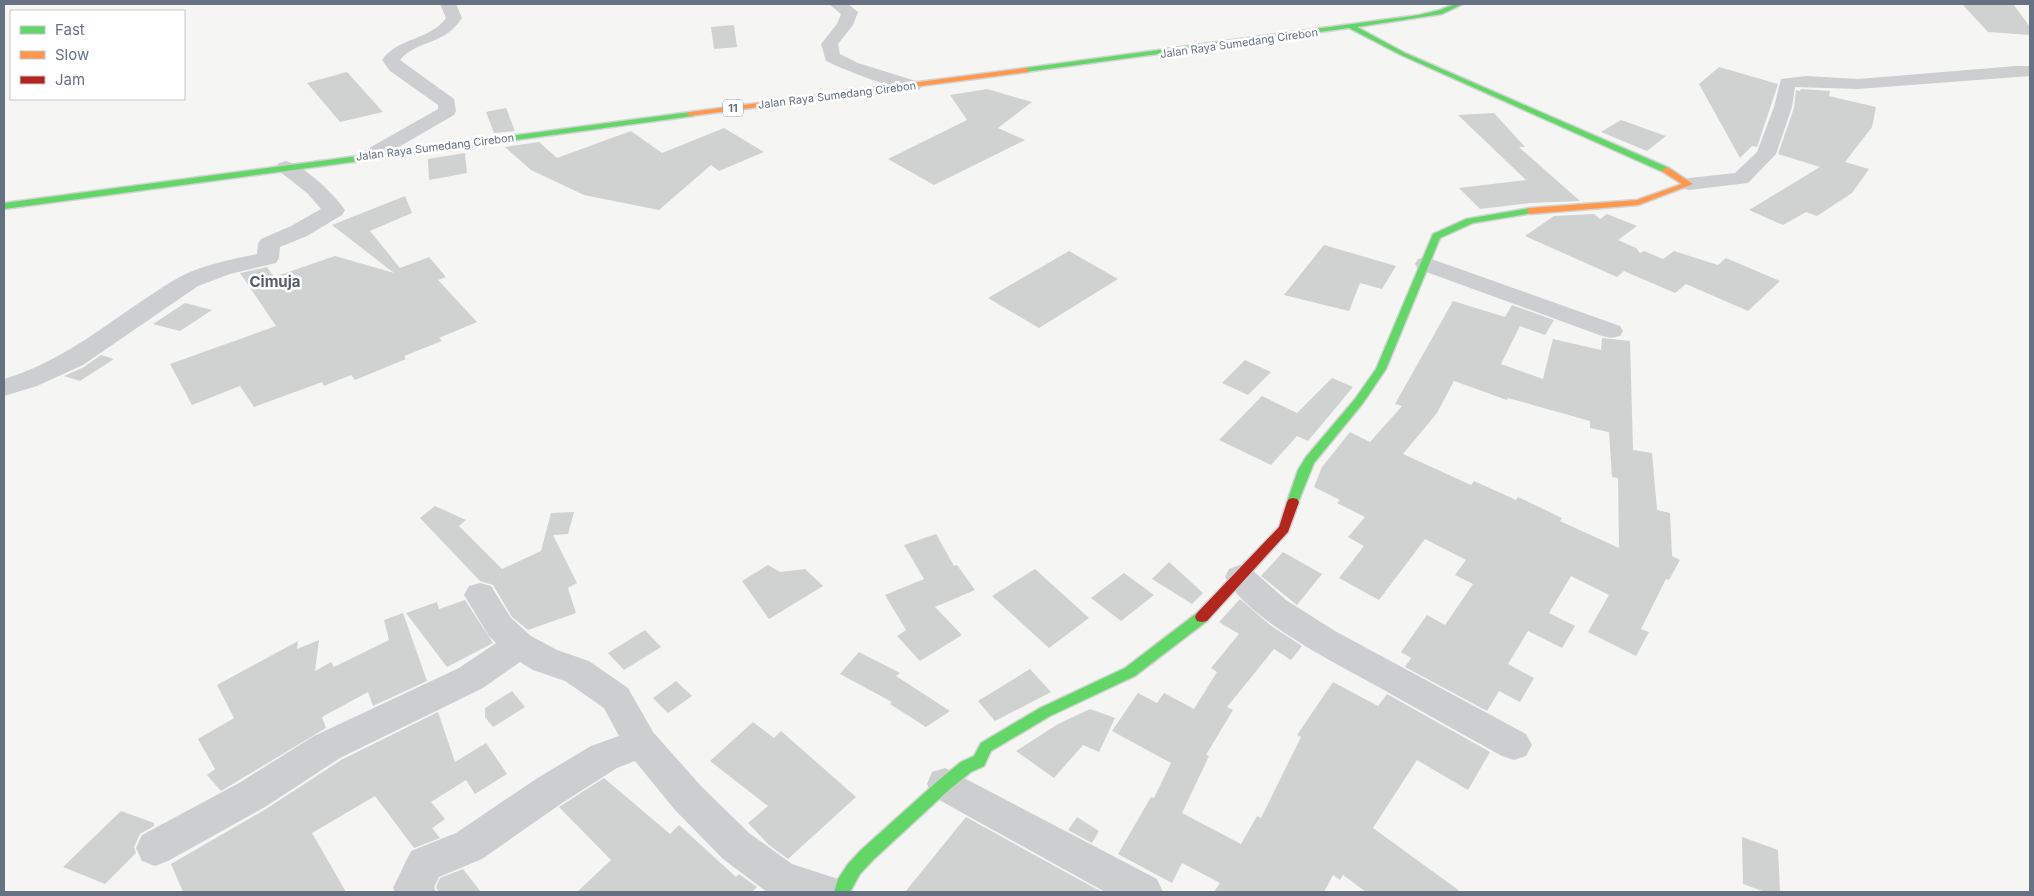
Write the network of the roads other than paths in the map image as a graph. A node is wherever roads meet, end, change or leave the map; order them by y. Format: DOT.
graph roads {
  1 [pos="448,4"];
  2 [pos="837,4"];
  3 [pos="1460,4"];
  4 [pos="1350,26"];
  5 [pos="2030,71"];
  6 [pos="913,86"];
  7 [pos="371,155"];
  8 [pos="286,167"];
  9 [pos="1689,184"];
  10 [pos="4,206"];
  11 [pos="1426,264"];
  12 [pos="1611,331"];
  13 [pos="4,388"];
  14 [pos="1240,577"];
  15 [pos="480,595"];
  16 [pos="519,645"];
  17 [pos="641,743"];
  18 [pos="1514,745"];
  19 [pos="945,784"];
  20 [pos="155,848"];
  21 [pos="801,890"];
  22 [pos="416,892"];
  23 [pos="842,892"];
  24 [pos="1143,892"];
  1 -- 7 [label="street"];
  2 -- 6 [label="street"];
  3 -- 4 [label="main road, Jalan Raya Sumedang Cirebon / 11"];
  4 -- 6 [label="main road, Jalan Raya Sumedang Cirebon / 11"];
  4 -- 9 [label="main road"];
  5 -- 9 [label="street"];
  6 -- 7 [label="main road, Jalan Raya Sumedang Cirebon / 11"];
  7 -- 8 [label="main road, Jalan Raya Sumedang Cirebon / 11"];
  8 -- 10 [label="main road, Jalan Raya Sumedang Cirebon / 11"];
  8 -- 13 [label="street"];
  9 -- 11 [label="main road"];
  11 -- 12 [label="street"];
  11 -- 14 [label="main road"];
  14 -- 18 [label="street"];
  14 -- 19 [label="main road"];
  15 -- 16 [label="street"];
  16 -- 17 [label="street"];
  16 -- 20 [label="street"];
  17 -- 21 [label="street"];
  17 -- 22 [label="street"];
  19 -- 23 [label="main road"];
  19 -- 24 [label="street"];
}
